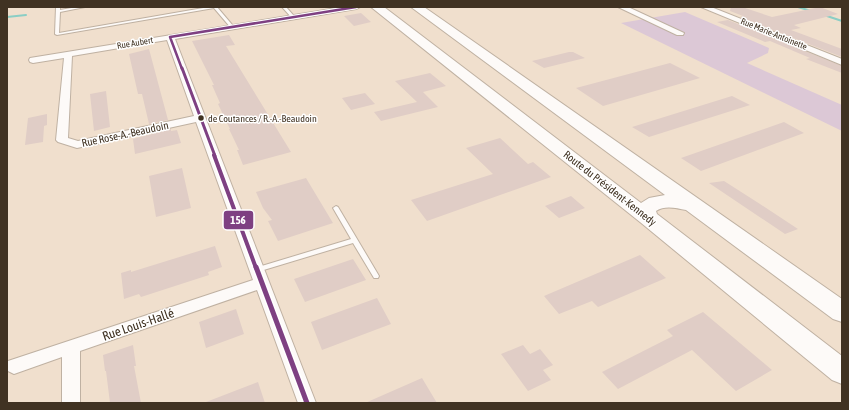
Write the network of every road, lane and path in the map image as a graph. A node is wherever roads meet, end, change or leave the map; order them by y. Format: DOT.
graph roads {
  1 [pos="83,7"];
  2 [pos="216,7"];
  3 [pos="284,7"];
  4 [pos="356,7"];
  5 [pos="377,7"];
  6 [pos="417,7"];
  7 [pos="622,7"];
  8 [pos="705,7"];
  9 [pos="58,9"];
  10 [pos="293,17"];
  11 [pos="232,27"];
  12 [pos="680,33"];
  13 [pos="170,37"];
  14 [pos="68,55"];
  15 [pos="33,60"];
  16 [pos="842,62"];
  17 [pos="200,118"];
  18 [pos="695,206"];
  19 [pos="336,208"];
  20 [pos="647,216"];
  21 [pos="355,240"];
  22 [pos="260,276"];
  23 [pos="376,276"];
  24 [pos="842,312"];
  25 [pos="71,347"];
  26 [pos="14,366"];
  27 [pos="842,372"];
  28 [pos="71,403"];
  29 [pos="307,403"];
  1 -- 9 [label="lane"];
  2 -- 9 [label="lane"];
  2 -- 11 [label="lane"];
  3 -- 10 [label="lane"];
  4 -- 10 [label="street, Rue Aubert"];
  5 -- 20 [label="main road, Route du Président-Kennedy"];
  6 -- 18 [label="main road"];
  7 -- 12 [label="street"];
  8 -- 16 [label="street, Rue Marie-Antoinette"];
  10 -- 11 [label="street, Rue Aubert"];
  11 -- 13 [label="street, Rue Aubert"];
  13 -- 14 [label="street, Rue Aubert"];
  13 -- 17 [label="street"];
  14 -- 15 [label="street, Rue Aubert"];
  14 -- 17 [label="street, Rue Rose-A.-Beaudoin"];
  17 -- 22 [label="street"];
  18 -- 20 [label="main road"];
  18 -- 24 [label="main road"];
  19 -- 21 [label="lane"];
  20 -- 27 [label="main road, Route du Président-Kennedy"];
  21 -- 22 [label="lane"];
  21 -- 23 [label="lane"];
  22 -- 25 [label="street, Rue Louis-Hallé"];
  22 -- 29 [label="street"];
  25 -- 26 [label="street, Rue Louis-Hallé"];
  25 -- 28 [label="street"];
}
